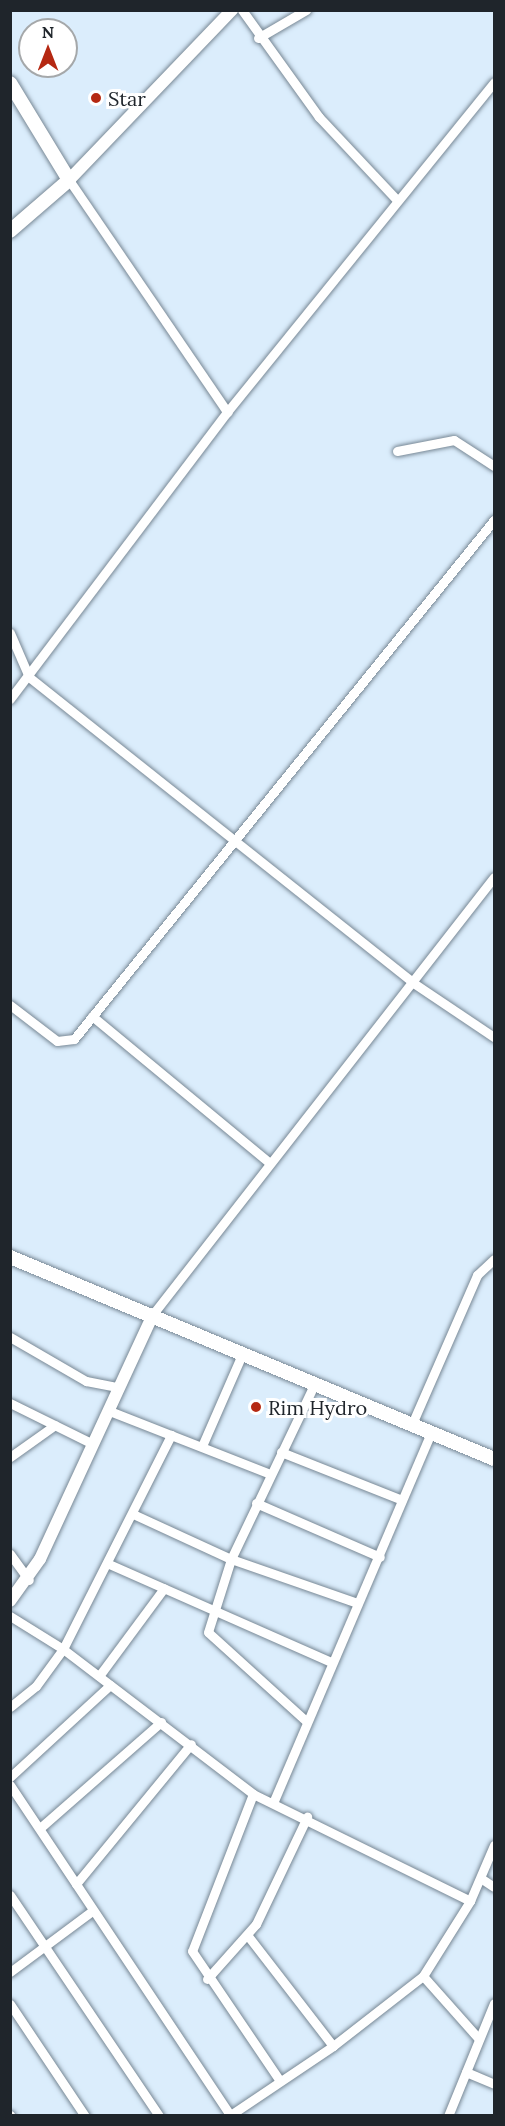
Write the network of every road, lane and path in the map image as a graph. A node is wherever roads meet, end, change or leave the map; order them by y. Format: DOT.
graph roads {
  1 [pos="232,10"];
  2 [pos="242,10"];
  3 [pos="306,10"];
  4 [pos="258,38"];
  5 [pos="495,82"];
  6 [pos="10,83"];
  7 [pos="69,180"];
  8 [pos="397,200"];
  9 [pos="10,231"];
  10 [pos="227,412"];
  11 [pos="397,451"];
  12 [pos="495,466"];
  13 [pos="495,520"];
  14 [pos="10,633"];
  15 [pos="29,677"];
  16 [pos="10,699"];
  17 [pos="232,842"];
  18 [pos="495,877"];
  19 [pos="412,982"];
  20 [pos="10,1005"];
  21 [pos="92,1016"];
  22 [pos="495,1037"];
  23 [pos="270,1163"];
  24 [pos="10,1257"];
  25 [pos="495,1259"];
  26 [pos="153,1314"];
  27 [pos="10,1337"];
  28 [pos="243,1352"];
  29 [pos="315,1383"];
  30 [pos="117,1387"];
  31 [pos="10,1403"];
  32 [pos="107,1410"];
  33 [pos="412,1424"];
  34 [pos="56,1425"];
  35 [pos="431,1432"];
  36 [pos="171,1435"];
  37 [pos="91,1443"];
  38 [pos="202,1446"];
  39 [pos="281,1452"];
  40 [pos="10,1457"];
  41 [pos="495,1459"];
  42 [pos="270,1474"];
  43 [pos="402,1500"];
  44 [pos="256,1503"];
  45 [pos="133,1514"];
  46 [pos="10,1554"];
  47 [pos="380,1557"];
  48 [pos="231,1559"];
  49 [pos="109,1564"];
  50 [pos="29,1580"];
  51 [pos="164,1588"];
  52 [pos="10,1601"];
  53 [pos="357,1603"];
  54 [pos="213,1611"];
  55 [pos="10,1616"];
  56 [pos="63,1649"];
  57 [pos="331,1662"];
  58 [pos="99,1676"];
  59 [pos="110,1685"];
  60 [pos="10,1707"];
  61 [pos="306,1721"];
  62 [pos="160,1722"];
  63 [pos="191,1744"];
  64 [pos="10,1777"];
  65 [pos="10,1785"];
  66 [pos="253,1794"];
  67 [pos="273,1803"];
  68 [pos="307,1817"];
  69 [pos="40,1828"];
  70 [pos="495,1845"];
  71 [pos="482,1879"];
  72 [pos="76,1884"];
  73 [pos="495,1887"];
  74 [pos="10,1895"];
  75 [pos="470,1901"];
  76 [pos="92,1911"];
  77 [pos="248,1936"];
  78 [pos="44,1946"];
  79 [pos="10,1972"];
  80 [pos="423,1976"];
  81 [pos="207,1979"];
  82 [pos="495,2003"];
  83 [pos="10,2004"];
  84 [pos="491,2019"];
  85 [pos="479,2039"];
  86 [pos="333,2046"];
  87 [pos="466,2072"];
  88 [pos="280,2081"];
  89 [pos="495,2084"];
  90 [pos="85,2115"];
  91 [pos="159,2115"];
  92 [pos="229,2115"];
  93 [pos="448,2115"];
  1 -- 7 [label="street"];
  2 -- 4 [label="street"];
  3 -- 4 [label="street"];
  4 -- 8 [label="street"];
  5 -- 8 [label="street"];
  6 -- 7 [label="main road"];
  7 -- 9 [label="main road"];
  7 -- 10 [label="street"];
  8 -- 10 [label="street"];
  10 -- 15 [label="street"];
  11 -- 12 [label="street"];
  13 -- 17 [label="street"];
  14 -- 15 [label="street"];
  15 -- 16 [label="street"];
  15 -- 17 [label="street"];
  17 -- 19 [label="street"];
  17 -- 21 [label="street"];
  18 -- 19 [label="street"];
  19 -- 22 [label="street"];
  19 -- 23 [label="street"];
  20 -- 21 [label="street"];
  21 -- 23 [label="street"];
  23 -- 26 [label="street"];
  24 -- 26 [label="main road"];
  25 -- 33 [label="street"];
  26 -- 28 [label="main road"];
  26 -- 30 [label="street"];
  27 -- 30 [label="street"];
  28 -- 29 [label="main road"];
  28 -- 38 [label="street"];
  29 -- 33 [label="main road"];
  29 -- 39 [label="street"];
  30 -- 32 [label="street"];
  31 -- 34 [label="street"];
  32 -- 36 [label="street"];
  32 -- 37 [label="street"];
  33 -- 35 [label="main road"];
  34 -- 37 [label="street"];
  34 -- 40 [label="street"];
  35 -- 41 [label="main road"];
  35 -- 43 [label="street"];
  36 -- 38 [label="street"];
  36 -- 45 [label="street"];
  37 -- 50 [label="street"];
  38 -- 42 [label="street"];
  39 -- 42 [label="street"];
  39 -- 43 [label="street"];
  42 -- 44 [label="street"];
  43 -- 47 [label="street"];
  44 -- 47 [label="street"];
  44 -- 48 [label="street"];
  45 -- 48 [label="street"];
  45 -- 49 [label="street"];
  46 -- 50 [label="street"];
  47 -- 53 [label="street"];
  48 -- 53 [label="street"];
  48 -- 54 [label="street"];
  49 -- 51 [label="street"];
  49 -- 56 [label="street"];
  50 -- 52 [label="street"];
  51 -- 54 [label="street"];
  51 -- 58 [label="street"];
  53 -- 57 [label="street"];
  54 -- 57 [label="street"];
  54 -- 61 [label="street"];
  55 -- 56 [label="street"];
  56 -- 58 [label="street"];
  56 -- 60 [label="street"];
  57 -- 61 [label="street"];
  58 -- 59 [label="street"];
  59 -- 62 [label="street"];
  59 -- 64 [label="street"];
  61 -- 67 [label="street"];
  62 -- 63 [label="street"];
  62 -- 69 [label="street"];
  63 -- 66 [label="street"];
  63 -- 72 [label="street"];
  65 -- 69 [label="street"];
  66 -- 67 [label="street"];
  66 -- 81 [label="street"];
  67 -- 68 [label="street"];
  68 -- 75 [label="street"];
  68 -- 77 [label="street"];
  69 -- 72 [label="street"];
  70 -- 71 [label="street"];
  71 -- 73 [label="street"];
  71 -- 75 [label="street"];
  72 -- 76 [label="street"];
  74 -- 78 [label="street"];
  75 -- 80 [label="street"];
  76 -- 78 [label="street"];
  76 -- 92 [label="street"];
  77 -- 81 [label="street"];
  77 -- 86 [label="street"];
  78 -- 79 [label="street"];
  78 -- 91 [label="street"];
  80 -- 85 [label="street"];
  80 -- 86 [label="street"];
  81 -- 88 [label="street"];
  82 -- 84 [label="street"];
  83 -- 90 [label="street"];
  84 -- 85 [label="street"];
  85 -- 87 [label="street"];
  86 -- 88 [label="street"];
  87 -- 89 [label="street"];
  87 -- 93 [label="street"];
  88 -- 92 [label="street"];
}
